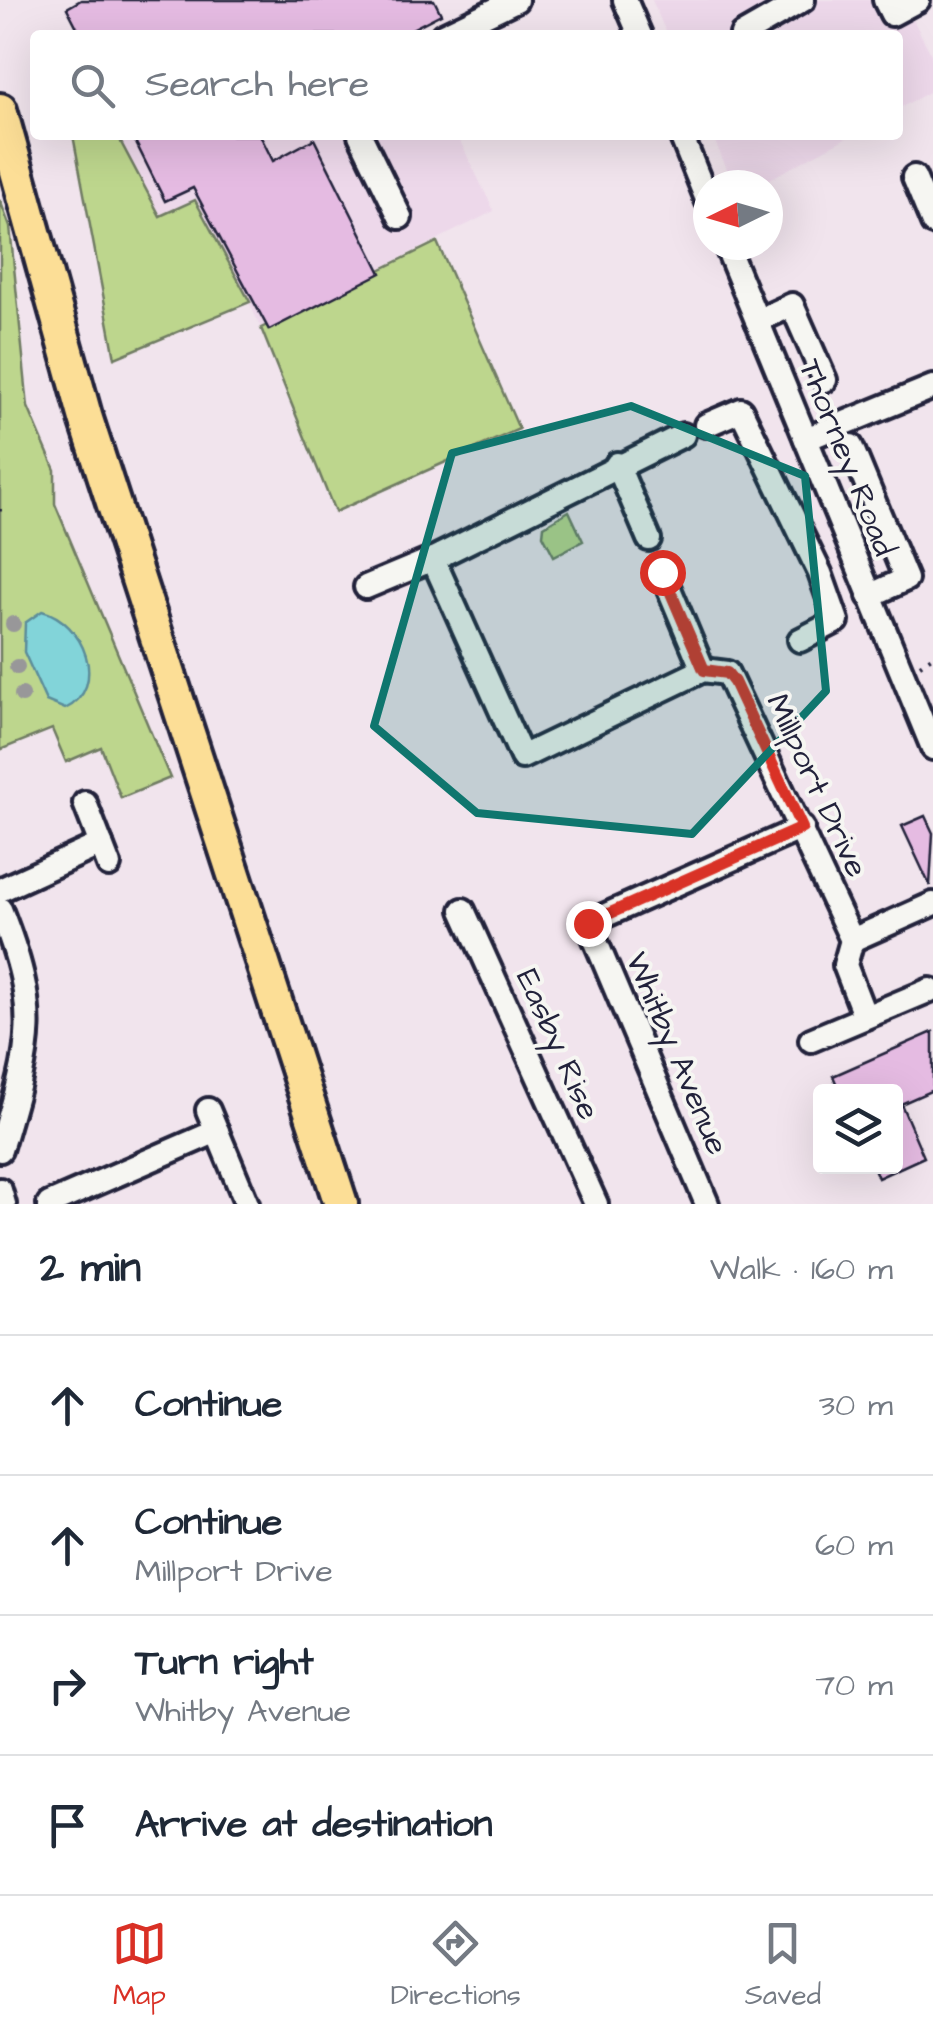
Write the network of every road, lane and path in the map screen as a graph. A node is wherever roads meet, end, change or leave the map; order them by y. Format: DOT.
graph roads {
  1 [pos="516,0"];
  2 [pos="626,0"];
  3 [pos="803,0"];
  4 [pos="885,0"];
  5 [pos="918,0"];
  6 [pos="453,30"];
  7 [pos="638,30"];
  8 [pos="751,30"];
  9 [pos="0,110"];
  10 [pos="362,140"];
  11 [pos="683,140"];
  12 [pos="695,170"];
  13 [pos="914,177"];
  14 [pos="400,218"];
  15 [pos="933,223"];
  16 [pos="732,260"];
  17 [pos="783,282"];
  18 [pos="792,304"];
  19 [pos="757,321"];
  20 [pos="824,380"];
  21 [pos="933,387"];
  22 [pos="706,425"];
  23 [pos="683,435"];
  24 [pos="806,440"];
  25 [pos="851,446"];
  26 [pos="618,464"];
  27 [pos="0,509"];
  28 [pos="0,519"];
  29 [pos="649,539"];
  30 [pos="432,559"];
  31 [pos="855,559"];
  32 [pos="662,572"];
  33 [pos="820,573"];
  34 [pos="366,586"];
  35 [pos="870,596"];
  36 [pos="800,640"];
  37 [pos="704,670"];
  38 [pos="933,748"];
  39 [pos="88,811"];
  40 [pos="802,828"];
  41 [pos="0,890"];
  42 [pos="933,904"];
  43 [pos="0,909"];
  44 [pos="462,910"];
  45 [pos="852,940"];
  46 [pos="930,990"];
  47 [pos="864,1017"];
  48 [pos="811,1040"];
  49 [pos="0,1150"];
  50 [pos="0,1190"];
  51 [pos="341,1202"];
  52 [pos="4,1204"];
  53 [pos="49,1204"];
  54 [pos="248,1204"];
  55 [pos="596,1204"];
  56 [pos="707,1204"];
  1 -- 6 [label="street"];
  2 -- 7 [label="street"];
  3 -- 8 [label="street"];
  4 -- 5 [label="street"];
  9 -- 51 [label="highway"];
  10 -- 14 [label="street"];
  11 -- 12 [label="street"];
  13 -- 15 [label="street"];
  16 -- 19 [label="street, Thorney Road"];
  17 -- 18 [label="street"];
  18 -- 19 [label="street"];
  18 -- 20 [label="street"];
  19 -- 24 [label="street, Thorney Road"];
  21 -- 24 [label="street"];
  22 -- 33 [label="street"];
  23 -- 26 [label="street"];
  24 -- 31 [label="street, Thorney Road"];
  25 -- 35 [label="street"];
  26 -- 29 [label="street"];
  26 -- 30 [label="street"];
  27 -- 28 [label="path"];
  30 -- 34 [label="street"];
  30 -- 37 [label="street"];
  31 -- 33 [label="street"];
  31 -- 35 [label="street, Thorney Road"];
  32 -- 37 [label="street"];
  33 -- 36 [label="street"];
  35 -- 38 [label="street, Thorney Road"];
  37 -- 40 [label="street, Millport Drive"];
  39 -- 41 [label="street"];
  40 -- 45 [label="street, Millport Drive"];
  40 -- 56 [label="street, Whitby Avenue"];
  42 -- 45 [label="street"];
  43 -- 49 [label="street"];
  44 -- 55 [label="street, Easby Rise"];
  45 -- 47 [label="street"];
  46 -- 47 [label="street"];
  47 -- 48 [label="street"];
  50 -- 52 [label="street"];
  53 -- 54 [label="street"];
}
